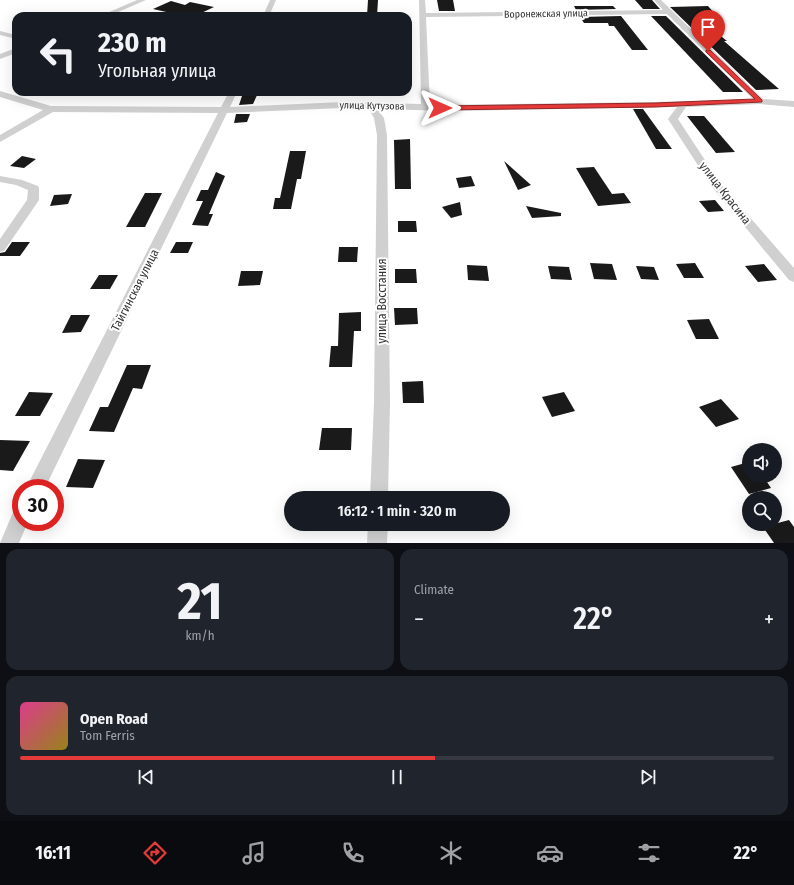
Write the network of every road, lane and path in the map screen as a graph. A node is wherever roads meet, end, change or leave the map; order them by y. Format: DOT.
graph roads {
  1 [pos="143,0"];
  2 [pos="273,0"];
  3 [pos="422,0"];
  4 [pos="657,0"];
  5 [pos="113,12"];
  6 [pos="268,12"];
  7 [pos="669,12"];
  8 [pos="423,15"];
  9 [pos="0,33"];
  10 [pos="12,36"];
  11 [pos="12,52"];
  12 [pos="0,56"];
  13 [pos="0,94"];
  14 [pos="230,96"];
  15 [pos="760,101"];
  16 [pos="683,104"];
  17 [pos="794,104"];
  18 [pos="371,106"];
  19 [pos="390,107"];
  20 [pos="426,108"];
  21 [pos="51,109"];
  22 [pos="224,110"];
  23 [pos="379,118"];
  24 [pos="0,139"];
  25 [pos="0,179"];
  26 [pos="0,248"];
  27 [pos="794,277"];
  28 [pos="40,479"];
  29 [pos="378,491"];
  30 [pos="15,531"];
  31 [pos="378,531"];
  32 [pos="9,543"];
  33 [pos="377,543"];
  1 -- 5 [label="street"];
  2 -- 6 [label="street"];
  3 -- 8 [label="street"];
  4 -- 7 [label="street"];
  7 -- 8 [label="street, Воронежская улица"];
  7 -- 15 [label="street"];
  8 -- 20 [label="street"];
  9 -- 10 [label="street"];
  11 -- 12 [label="street"];
  13 -- 21 [label="street, улица Кутузова"];
  14 -- 22 [label="street, Тайгинская улица"];
  15 -- 16 [label="street, улица Кутузова"];
  15 -- 17 [label="street, улица Кутузова"];
  16 -- 20 [label="street, улица Кутузова"];
  16 -- 27 [label="street, улица Красина"];
  18 -- 19 [label="street, улица Кутузова"];
  18 -- 22 [label="street, улица Кутузова"];
  18 -- 23 [label="street, улица Восстания"];
  19 -- 20 [label="street, улица Кутузова"];
  19 -- 23 [label="street"];
  21 -- 22 [label="street, улица Кутузова"];
  21 -- 24 [label="street"];
  22 -- 28 [label="street, Тайгинская улица"];
  23 -- 29 [label="street, улица Восстания"];
  25 -- 26 [label="street"];
  30 -- 32 [label="street"];
  31 -- 33 [label="street"];
}
